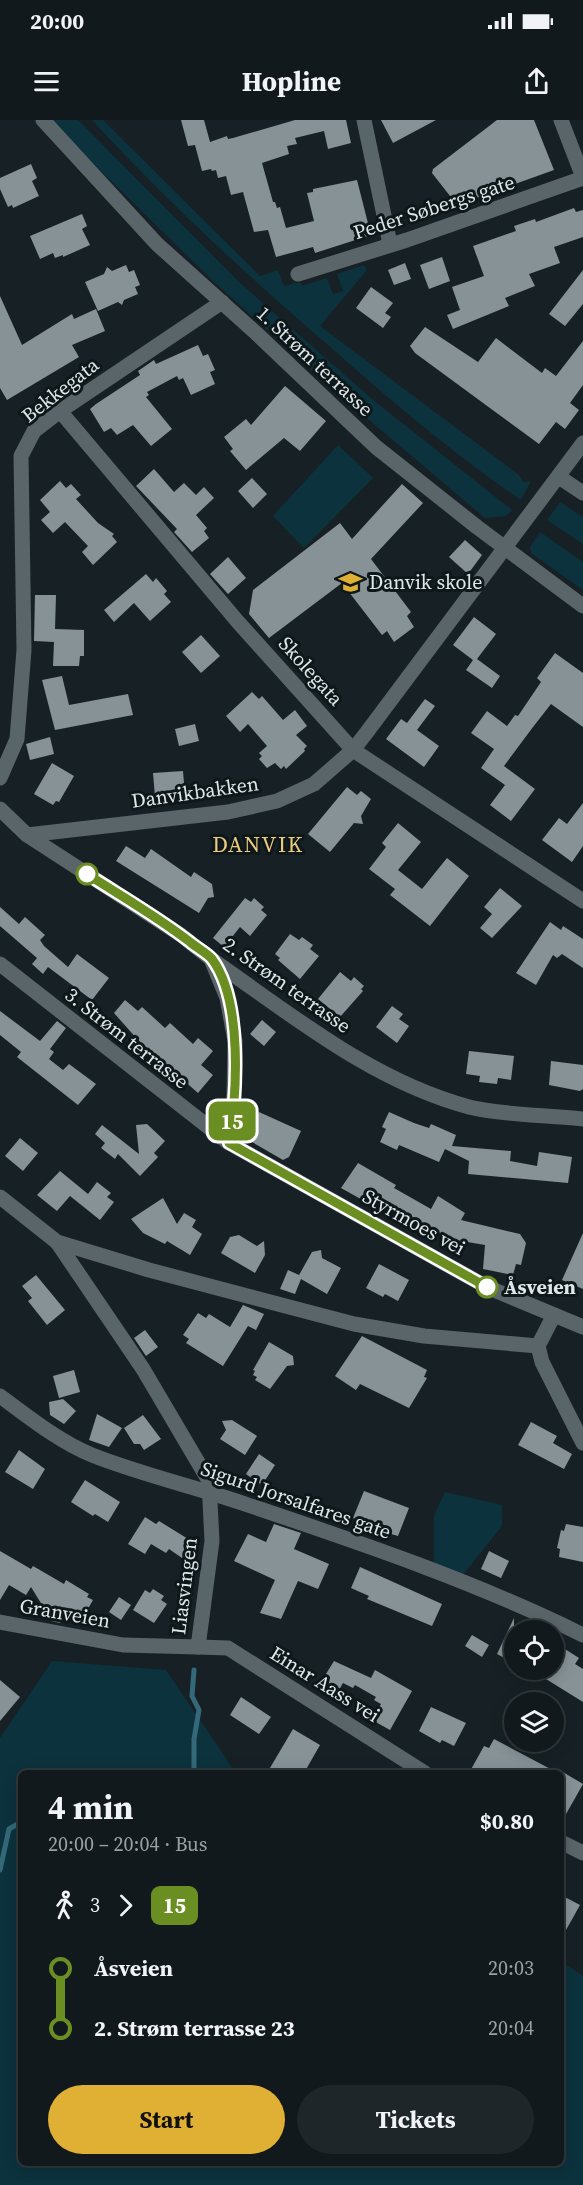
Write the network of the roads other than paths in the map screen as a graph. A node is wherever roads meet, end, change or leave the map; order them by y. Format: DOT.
graph roads {
  1 [pos="43,120"];
  2 [pos="364,120"];
  3 [pos="561,120"];
  4 [pos="583,178"];
  5 [pos="390,244"];
  6 [pos="298,274"];
  7 [pos="222,302"];
  8 [pos="60,411"];
  9 [pos="583,444"];
  10 [pos="559,477"];
  11 [pos="583,493"];
  12 [pos="505,549"];
  13 [pos="583,606"];
  14 [pos="353,750"];
  15 [pos="0,778"];
  16 [pos="0,809"];
  17 [pos="27,835"];
  18 [pos="583,901"];
  19 [pos="212,959"];
  20 [pos="0,964"];
  21 [pos="583,1119"];
  22 [pos="229,1143"];
  23 [pos="0,1197"];
  24 [pos="57,1242"];
  25 [pos="554,1315"];
  26 [pos="583,1327"];
  27 [pos="538,1346"];
  28 [pos="0,1396"];
  29 [pos="583,1443"];
  30 [pos="212,1492"];
  31 [pos="0,1622"];
  32 [pos="583,1635"];
  33 [pos="123,1645"];
  34 [pos="198,1647"];
  35 [pos="420,1770"];
  36 [pos="564,1844"];
  37 [pos="583,1853"];
  1 -- 7 [label="street, 1. Strøm terrasse"];
  2 -- 5 [label="street"];
  3 -- 4 [label="street"];
  4 -- 5 [label="street, Peder Søbergs gate"];
  5 -- 6 [label="street, Peder Søbergs gate"];
  7 -- 8 [label="street, Bekkegata"];
  7 -- 12 [label="street, 1. Strøm terrasse"];
  8 -- 14 [label="street, Skolegata"];
  8 -- 15 [label="street, Bekkegata"];
  9 -- 10 [label="street, Danvikbakken"];
  10 -- 11 [label="street"];
  10 -- 12 [label="street, Danvikbakken"];
  12 -- 13 [label="street, 1. Strøm terrasse"];
  12 -- 14 [label="street, Danvikbakken"];
  14 -- 17 [label="street, Danvikbakken"];
  14 -- 18 [label="street, Skolegata"];
  16 -- 17 [label="street, 2. Strøm terrasse"];
  17 -- 19 [label="street, 2. Strøm terrasse"];
  19 -- 21 [label="street, 2. Strøm terrasse"];
  19 -- 22 [label="street"];
  20 -- 22 [label="street, 3. Strøm terrasse"];
  22 -- 25 [label="street, Styrmoes vei"];
  23 -- 24 [label="street"];
  24 -- 27 [label="street"];
  24 -- 30 [label="street"];
  25 -- 26 [label="street, Styrmoes vei"];
  25 -- 27 [label="street"];
  27 -- 29 [label="street"];
  28 -- 30 [label="street, Sigurd Jorsalfares gate"];
  30 -- 32 [label="street, Sigurd Jorsalfares gate"];
  30 -- 34 [label="street, Liasvingen"];
  31 -- 33 [label="street, Granveien"];
  33 -- 34 [label="street, Liasvingen"];
  34 -- 35 [label="street, Einar Aass vei"];
  36 -- 37 [label="street"];
}
